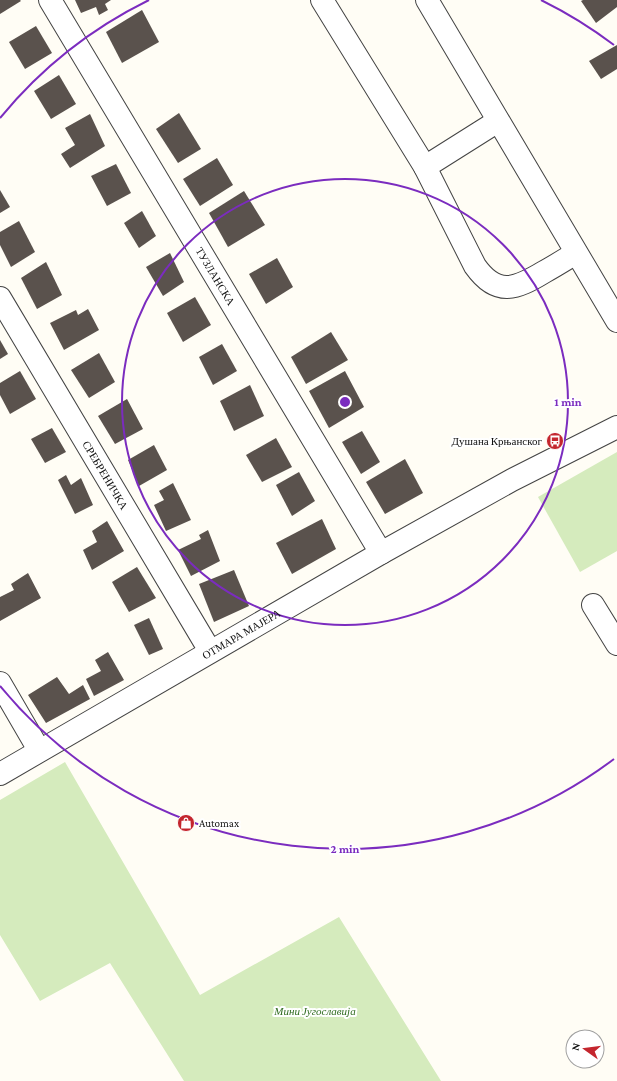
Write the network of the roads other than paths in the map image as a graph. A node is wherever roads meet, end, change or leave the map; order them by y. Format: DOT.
graph roads {
  1 [pos="50,0"];
  2 [pos="322,0"];
  3 [pos="426,0"];
  4 [pos="498,121"];
  5 [pos="424,167"];
  6 [pos="576,253"];
  7 [pos="0,298"];
  8 [pos="617,321"];
  9 [pos="617,427"];
  10 [pos="380,553"];
  11 [pos="593,604"];
  12 [pos="617,644"];
  13 [pos="210,651"];
  14 [pos="0,683"];
  15 [pos="39,750"];
  16 [pos="0,774"];
  1 -- 10 [label="street, ТУЗЛАНСКА"];
  2 -- 5 [label="street"];
  3 -- 4 [label="street"];
  4 -- 5 [label="street"];
  4 -- 6 [label="street"];
  5 -- 6 [label="street"];
  6 -- 8 [label="street"];
  7 -- 13 [label="street, СРЕБРЕНИЧКА"];
  9 -- 10 [label="street, ОТМАРА МАЈЕРА"];
  10 -- 13 [label="street, ОТМАРА МАЈЕРА"];
  11 -- 12 [label="street"];
  13 -- 15 [label="street, ОТМАРА МАЈЕРА"];
  14 -- 15 [label="street"];
  15 -- 16 [label="street, ОТМАРА МАЈЕРА"];
}
